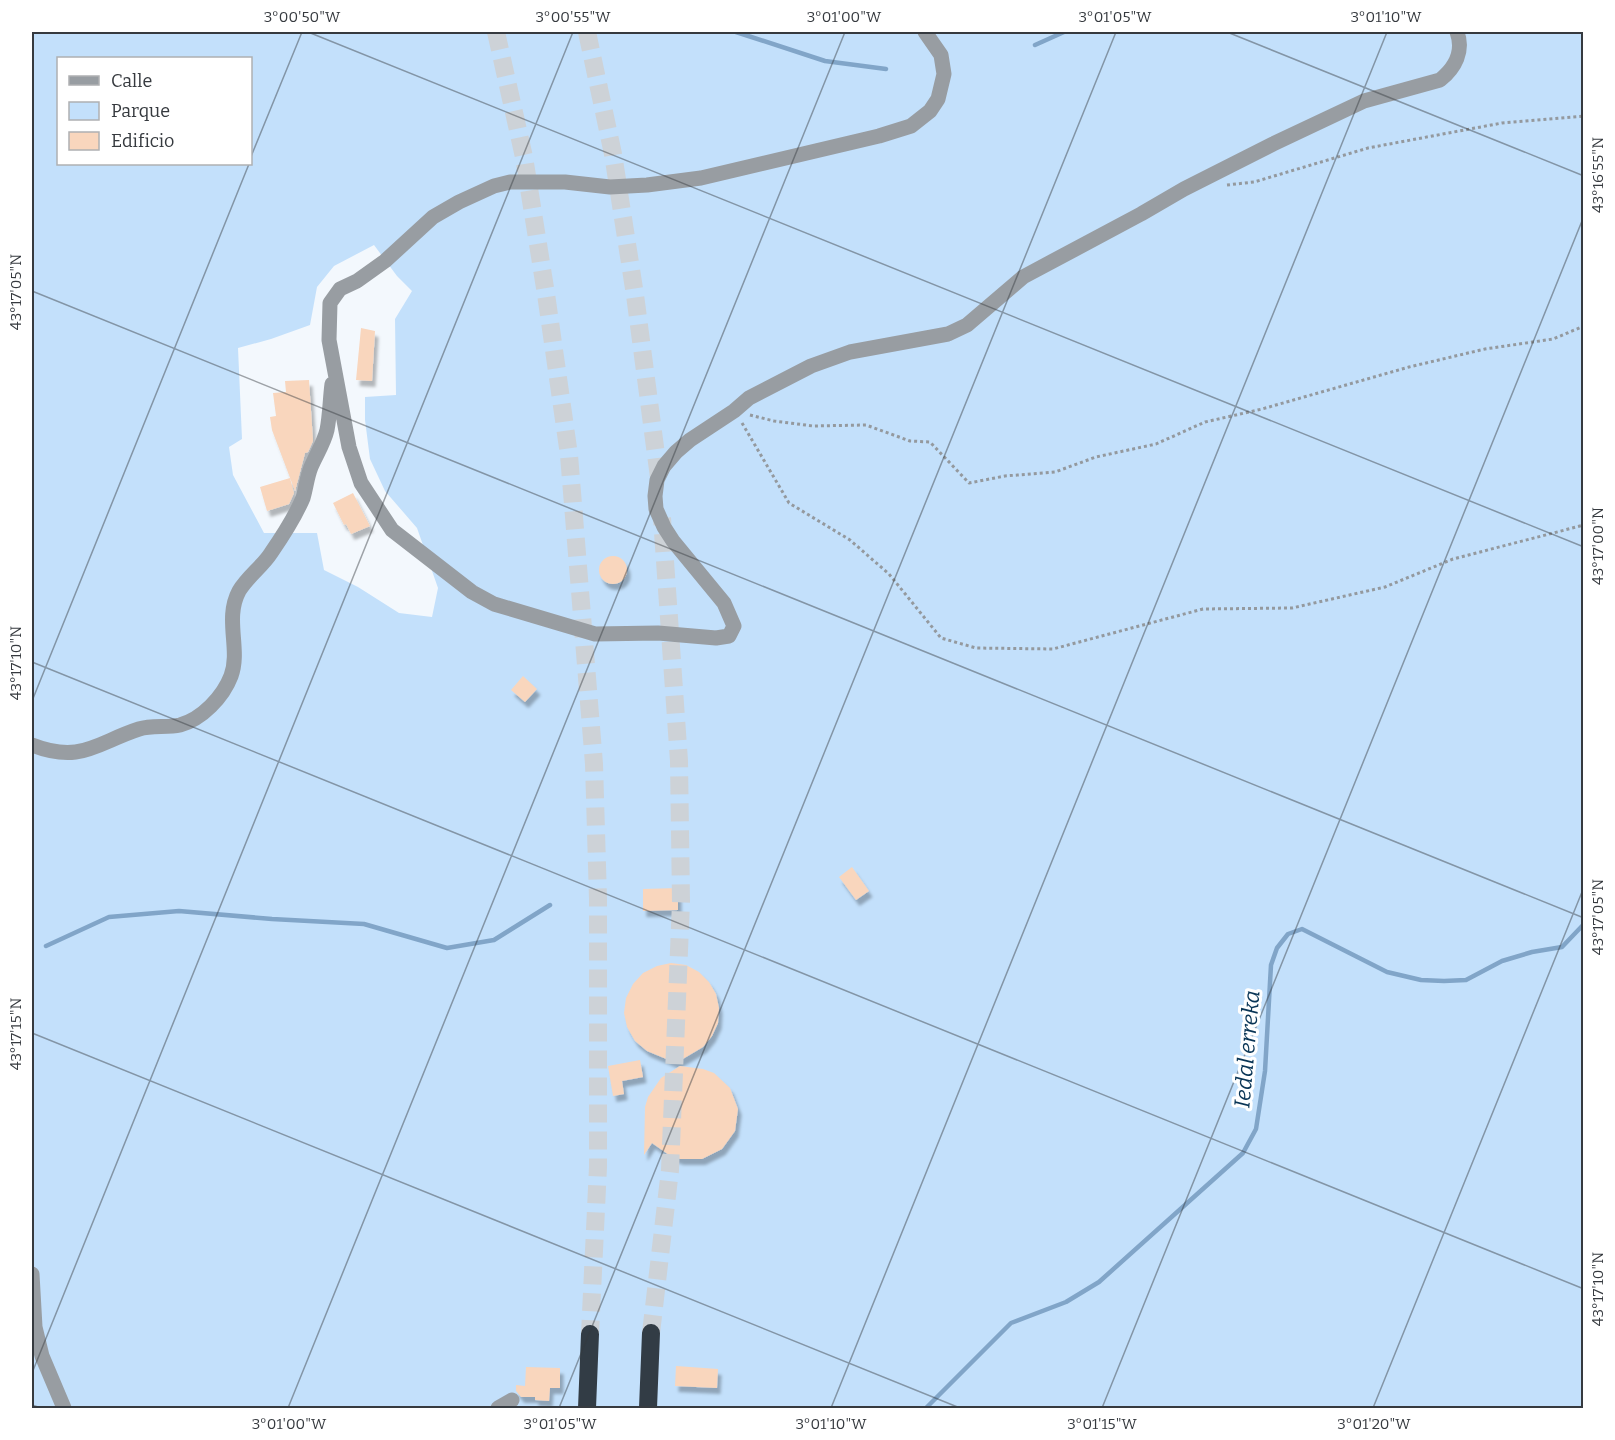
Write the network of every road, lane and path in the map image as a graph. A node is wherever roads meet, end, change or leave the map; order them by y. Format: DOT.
graph roads {
  1 [pos="925,32"];
  2 [pos="1457,32"];
  3 [pos="1584,116"];
  4 [pos="1219,185"];
  5 [pos="1584,326"];
  6 [pos="333,367"];
  7 [pos="735,411"];
  8 [pos="1584,525"];
  9 [pos="32,745"];
  10 [pos="32,1274"];
  11 [pos="651,1333"];
  12 [pos="590,1334"];
  13 [pos="512,1400"];
  14 [pos="64,1408"];
  15 [pos="498,1408"];
  16 [pos="587,1408"];
  17 [pos="648,1408"];
  1 -- 6 [label="street"];
  2 -- 7 [label="street"];
  3 -- 4 [label="path"];
  5 -- 7 [label="path"];
  6 -- 7 [label="street"];
  6 -- 9 [label="street"];
  7 -- 8 [label="path"];
  10 -- 14 [label="street"];
  11 -- 17 [label="highway"];
  12 -- 16 [label="highway"];
  13 -- 15 [label="street"];
}
